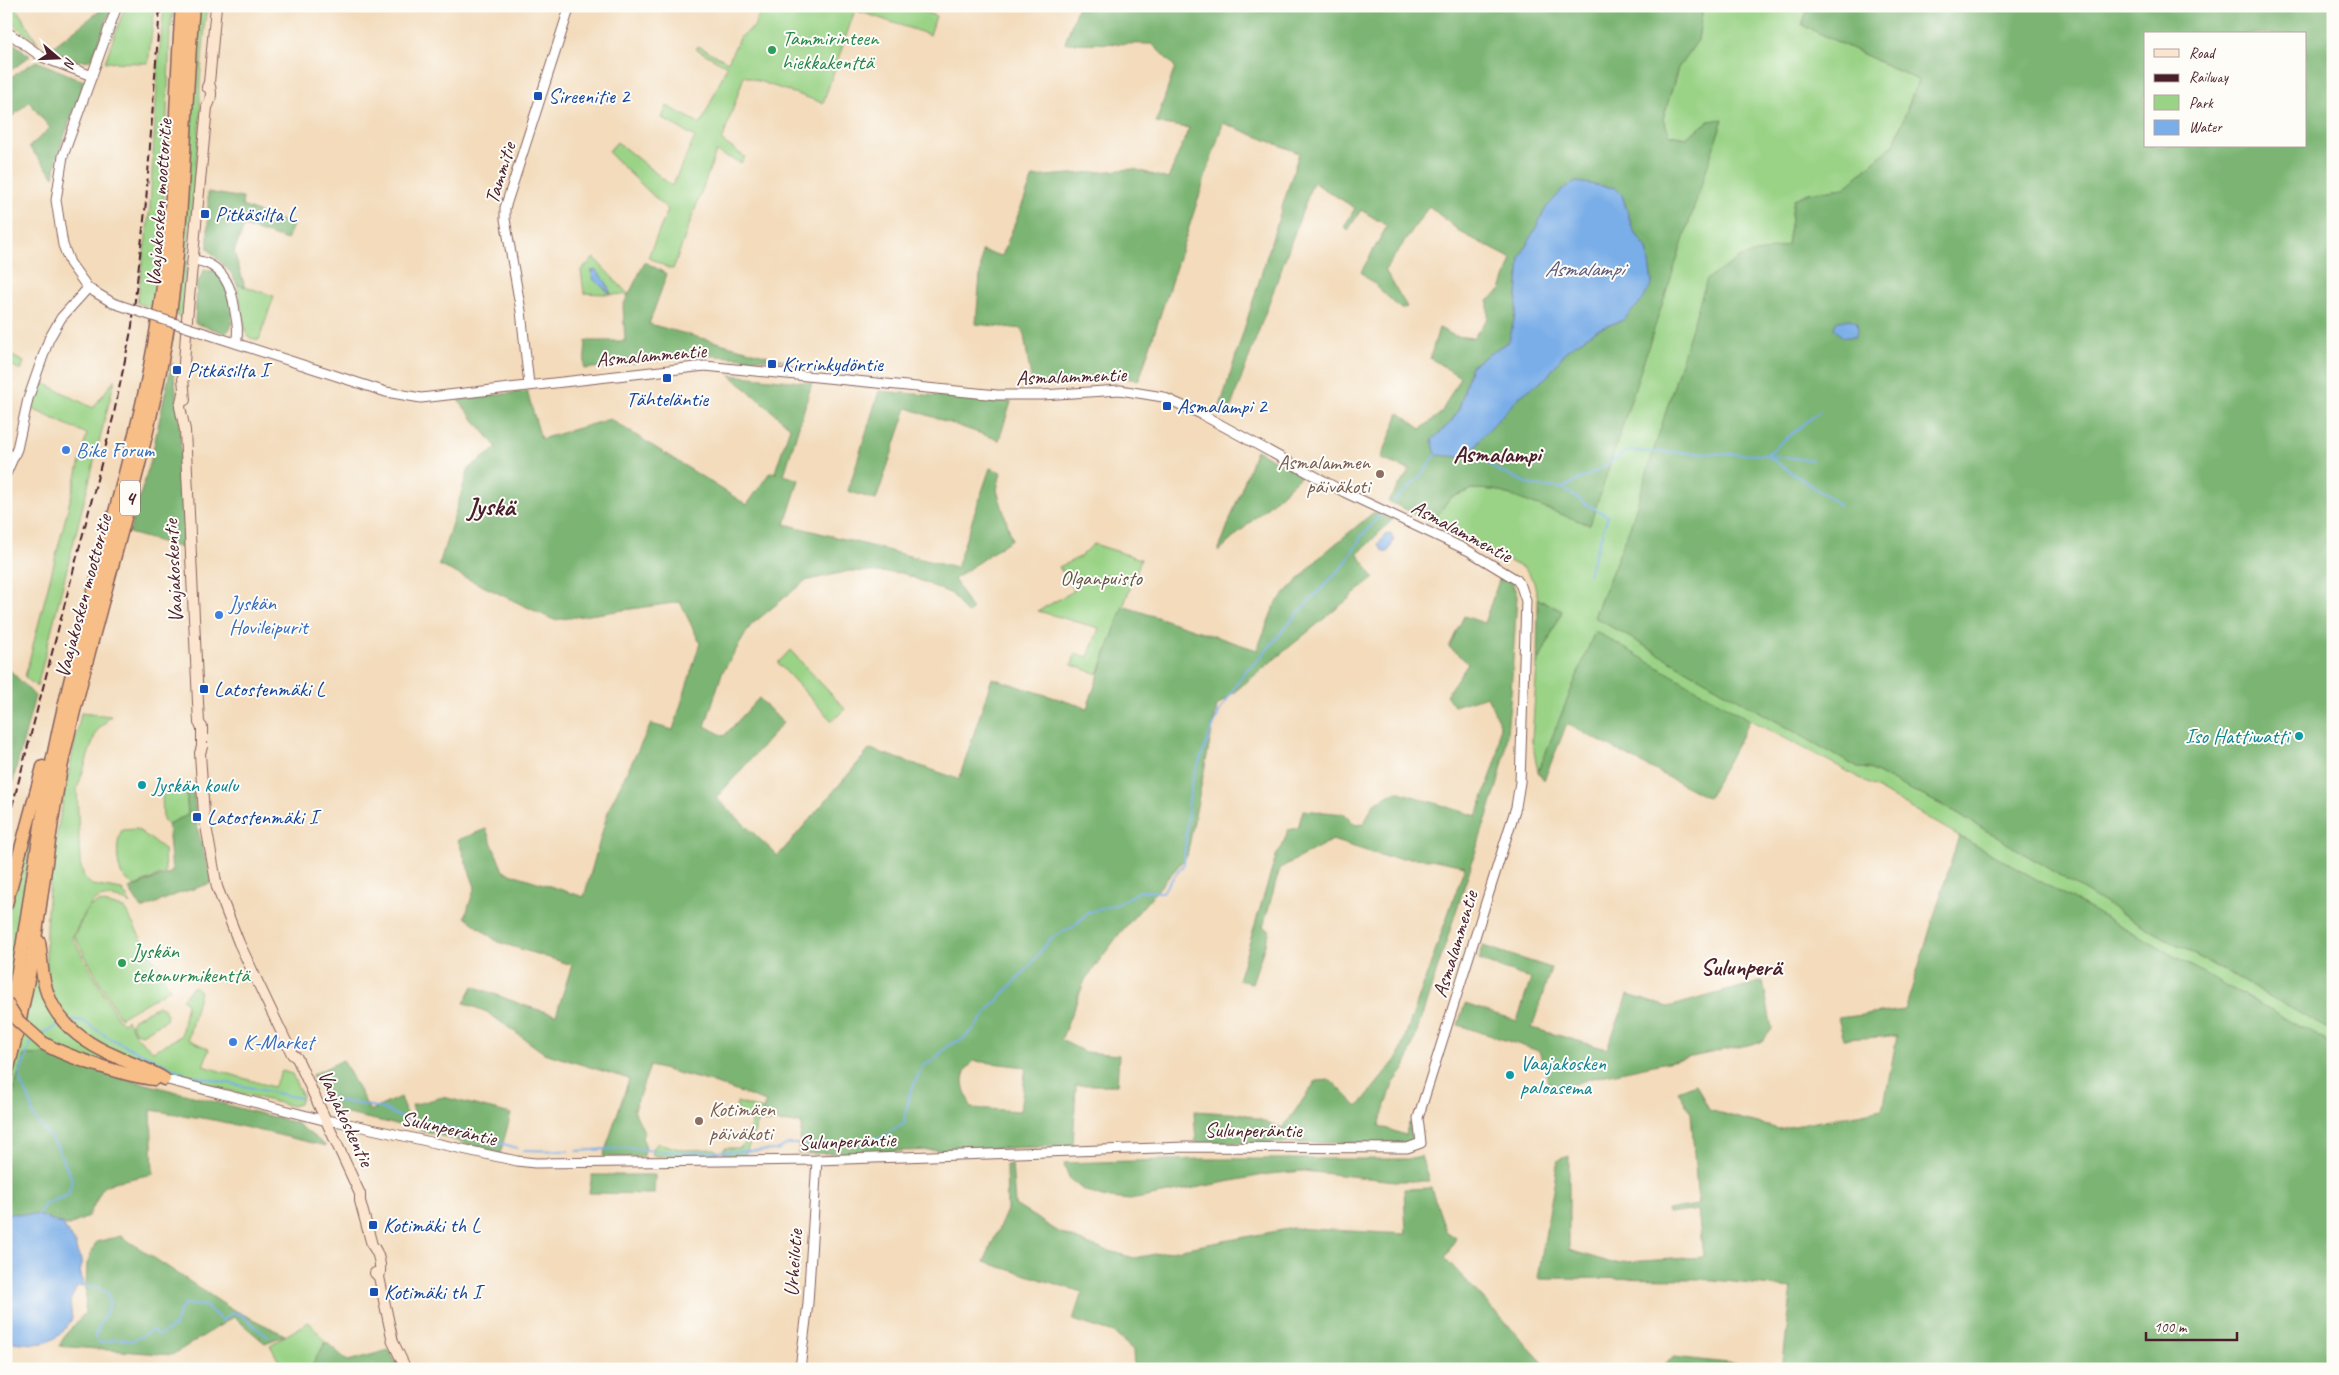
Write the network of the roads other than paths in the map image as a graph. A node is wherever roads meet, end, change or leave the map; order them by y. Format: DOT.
graph roads {
  1 [pos="117,6"];
  2 [pos="182,6"];
  3 [pos="193,6"];
  4 [pos="216,6"];
  5 [pos="570,6"];
  6 [pos="6,31"];
  7 [pos="92,76"];
  8 [pos="193,260"];
  9 [pos="88,288"];
  10 [pos="236,343"];
  11 [pos="529,385"];
  12 [pos="6,474"];
  13 [pos="57,735"];
  14 [pos="6,904"];
  15 [pos="37,925"];
  16 [pos="6,1002"];
  17 [pos="6,1032"];
  18 [pos="6,1075"];
  19 [pos="164,1079"];
  20 [pos="323,1120"];
  21 [pos="1421,1143"];
  22 [pos="818,1160"];
  23 [pos="406,1369"];
  24 [pos="800,1369"];
  1 -- 7 [label="street"];
  2 -- 13 [label="highway, Vaajakosken moottoritie / 4"];
  3 -- 15 [label="highway, Vaajakosken moottoritie / 4"];
  4 -- 8 [label="main road, Vaajakoskentie"];
  5 -- 11 [label="street, Tammitie"];
  6 -- 7 [label="street"];
  7 -- 9 [label="street"];
  8 -- 10 [label="street"];
  8 -- 20 [label="main road, Vaajakoskentie"];
  9 -- 10 [label="street, Asmalammentie, bridge"];
  9 -- 12 [label="street"];
  10 -- 11 [label="street, Asmalammentie"];
  11 -- 21 [label="street, Asmalammentie"];
  13 -- 14 [label="highway"];
  13 -- 17 [label="highway, Vaajakosken moottoritie / 4"];
  15 -- 18 [label="highway, Vaajakosken moottoritie / 4"];
  15 -- 19 [label="highway"];
  16 -- 19 [label="highway, bridge"];
  19 -- 20 [label="street, Sulunperäntie"];
  20 -- 22 [label="street, Sulunperäntie"];
  20 -- 23 [label="main road, Vaajakoskentie"];
  21 -- 22 [label="street, Sulunperäntie"];
  22 -- 24 [label="street, Urheilutie"];
}
